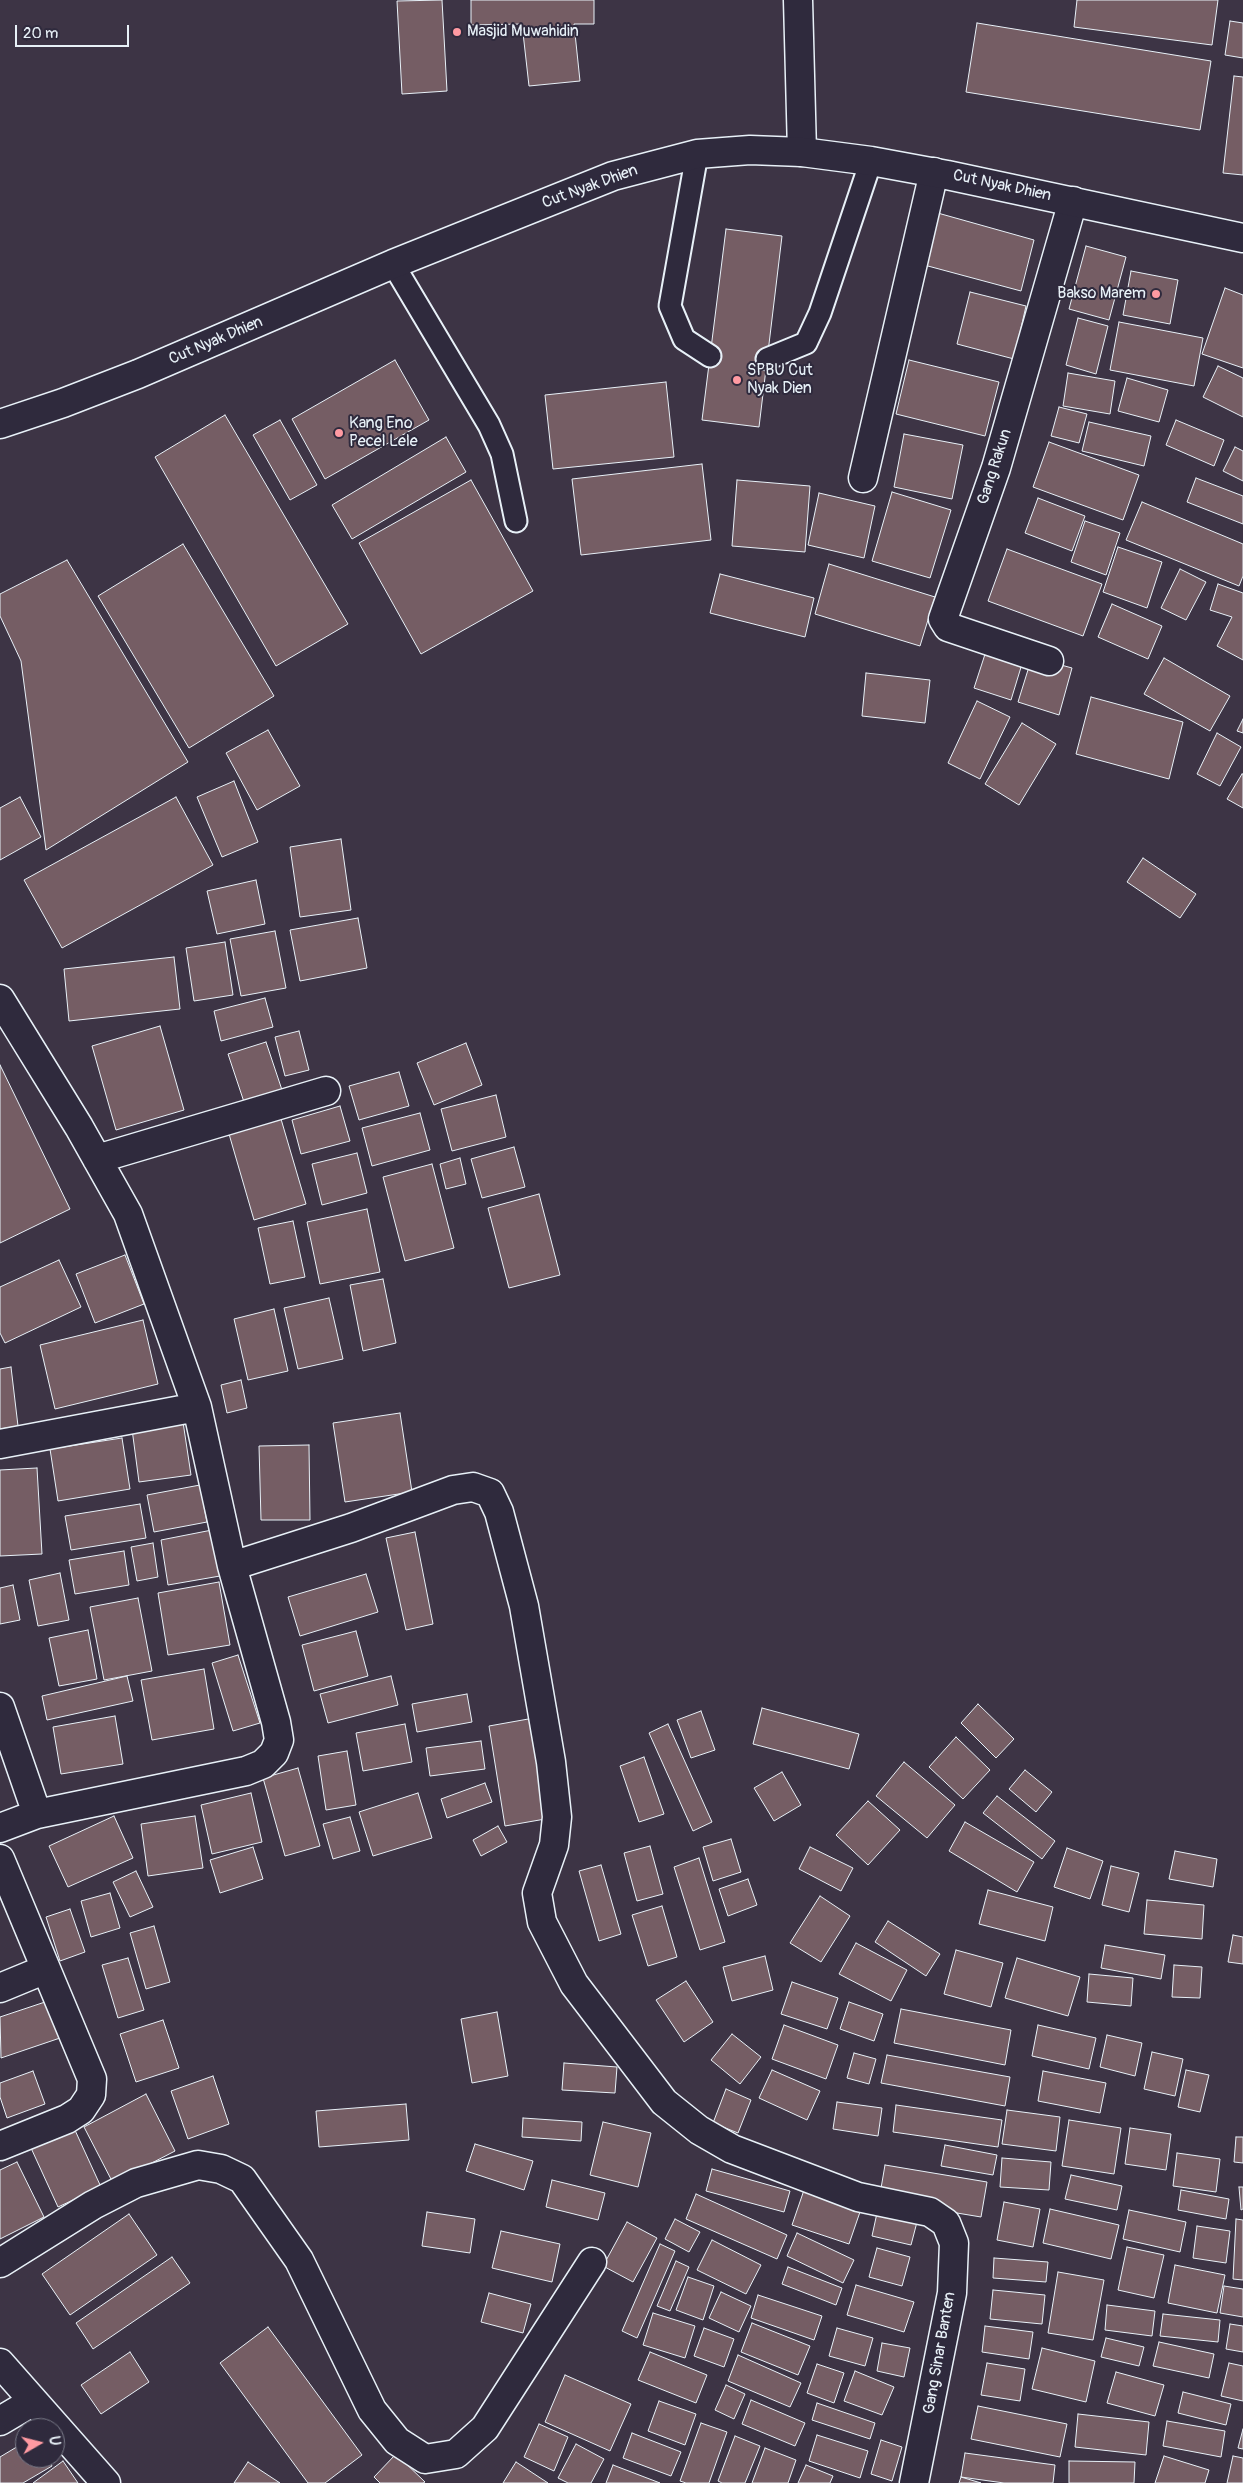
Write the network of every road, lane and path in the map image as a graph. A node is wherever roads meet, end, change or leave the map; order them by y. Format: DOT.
graph roads {
  1 [pos="798,0"];
  2 [pos="802,152"];
  3 [pos="698,154"];
  4 [pos="871,161"];
  5 [pos="934,172"];
  6 [pos="1073,201"];
  7 [pos="1243,238"];
  8 [pos="394,264"];
  9 [pos="710,356"];
  10 [pos="767,359"];
  11 [pos="0,424"];
  12 [pos="863,478"];
  13 [pos="516,521"];
  14 [pos="1049,661"];
  15 [pos="0,999"];
  16 [pos="326,1092"];
  17 [pos="97,1159"];
  18 [pos="197,1407"];
  19 [pos="0,1444"];
  20 [pos="232,1566"];
  21 [pos="0,1707"];
  22 [pos="37,1814"];
  23 [pos="0,1828"];
  24 [pos="0,1859"];
  25 [pos="46,1969"];
  26 [pos="0,1988"];
  27 [pos="0,2146"];
  28 [pos="592,2262"];
  29 [pos="0,2263"];
  30 [pos="0,2363"];
  31 [pos="32,2402"];
  32 [pos="0,2421"];
  33 [pos="106,2483"];
  34 [pos="914,2483"];
  1 -- 2 [label="street"];
  2 -- 3 [label="street, Cut Nyak Dhien"];
  2 -- 4 [label="street, Cut Nyak Dhien"];
  3 -- 8 [label="street, Cut Nyak Dhien"];
  3 -- 9 [label="lane"];
  4 -- 5 [label="street, Cut Nyak Dhien"];
  4 -- 10 [label="lane"];
  5 -- 6 [label="street, Cut Nyak Dhien"];
  5 -- 12 [label="street"];
  6 -- 7 [label="street, Cut Nyak Dhien"];
  6 -- 14 [label="street, Gang Rakun"];
  8 -- 11 [label="street, Cut Nyak Dhien"];
  8 -- 13 [label="lane"];
  15 -- 17 [label="street"];
  16 -- 17 [label="street"];
  17 -- 18 [label="street"];
  18 -- 19 [label="street"];
  18 -- 20 [label="street"];
  20 -- 22 [label="street"];
  20 -- 34 [label="street, Gang Sinar Banten"];
  21 -- 22 [label="street"];
  22 -- 23 [label="street"];
  24 -- 25 [label="street"];
  25 -- 26 [label="street"];
  25 -- 27 [label="street"];
  28 -- 29 [label="street"];
  30 -- 31 [label="street"];
  31 -- 32 [label="street"];
  31 -- 33 [label="street"];
}
